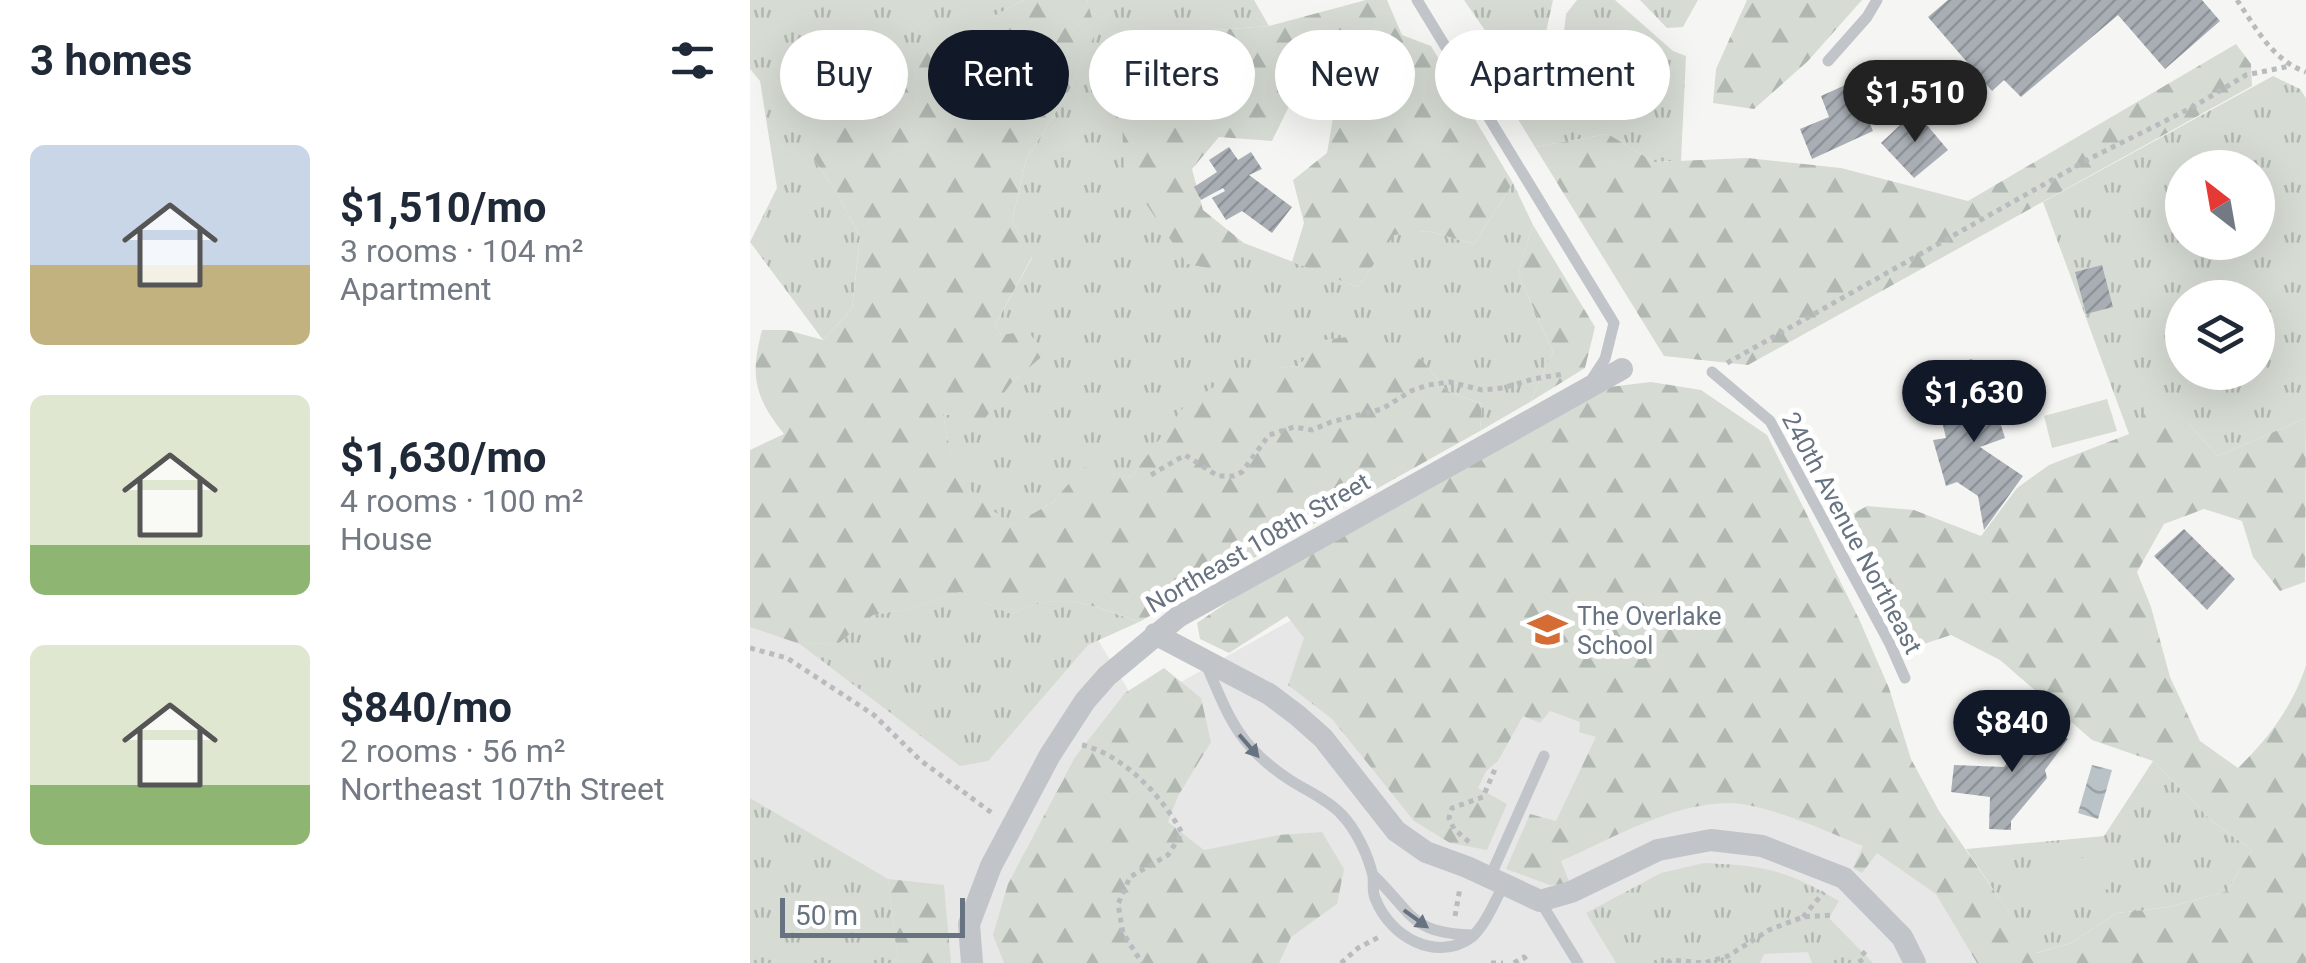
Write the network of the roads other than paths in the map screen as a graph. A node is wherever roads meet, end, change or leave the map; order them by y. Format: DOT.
graph roads {
  1 [pos="1417,0"];
  2 [pos="1876,0"];
  3 [pos="1828,61"];
  4 [pos="1622,370"];
  5 [pos="1712,372"];
  6 [pos="1588,385"];
  7 [pos="1154,634"];
  8 [pos="1204,660"];
  9 [pos="1905,678"];
  10 [pos="1544,756"];
  11 [pos="1373,875"];
  12 [pos="1497,881"];
  13 [pos="1540,901"];
  14 [pos="1474,935"];
  15 [pos="1438,957"];
  16 [pos="972,963"];
  17 [pos="1578,963"];
  18 [pos="1916,963"];
  1 -- 6 [label="lane"];
  2 -- 3 [label="lane"];
  4 -- 6 [label="street, Northeast 108th Street"];
  5 -- 9 [label="lane, 240th Avenue Northeast"];
  6 -- 7 [label="street, Northeast 108th Street"];
  7 -- 8 [label="street"];
  7 -- 16 [label="street, Northeast 108th Street"];
  8 -- 11 [label="lane, one-way"];
  8 -- 12 [label="street"];
  10 -- 12 [label="lane"];
  11 -- 14 [label="lane, one-way"];
  11 -- 15 [label="lane"];
  12 -- 13 [label="street"];
  12 -- 14 [label="lane"];
  13 -- 17 [label="lane"];
  13 -- 18 [label="street"];
  14 -- 15 [label="lane"];
}
